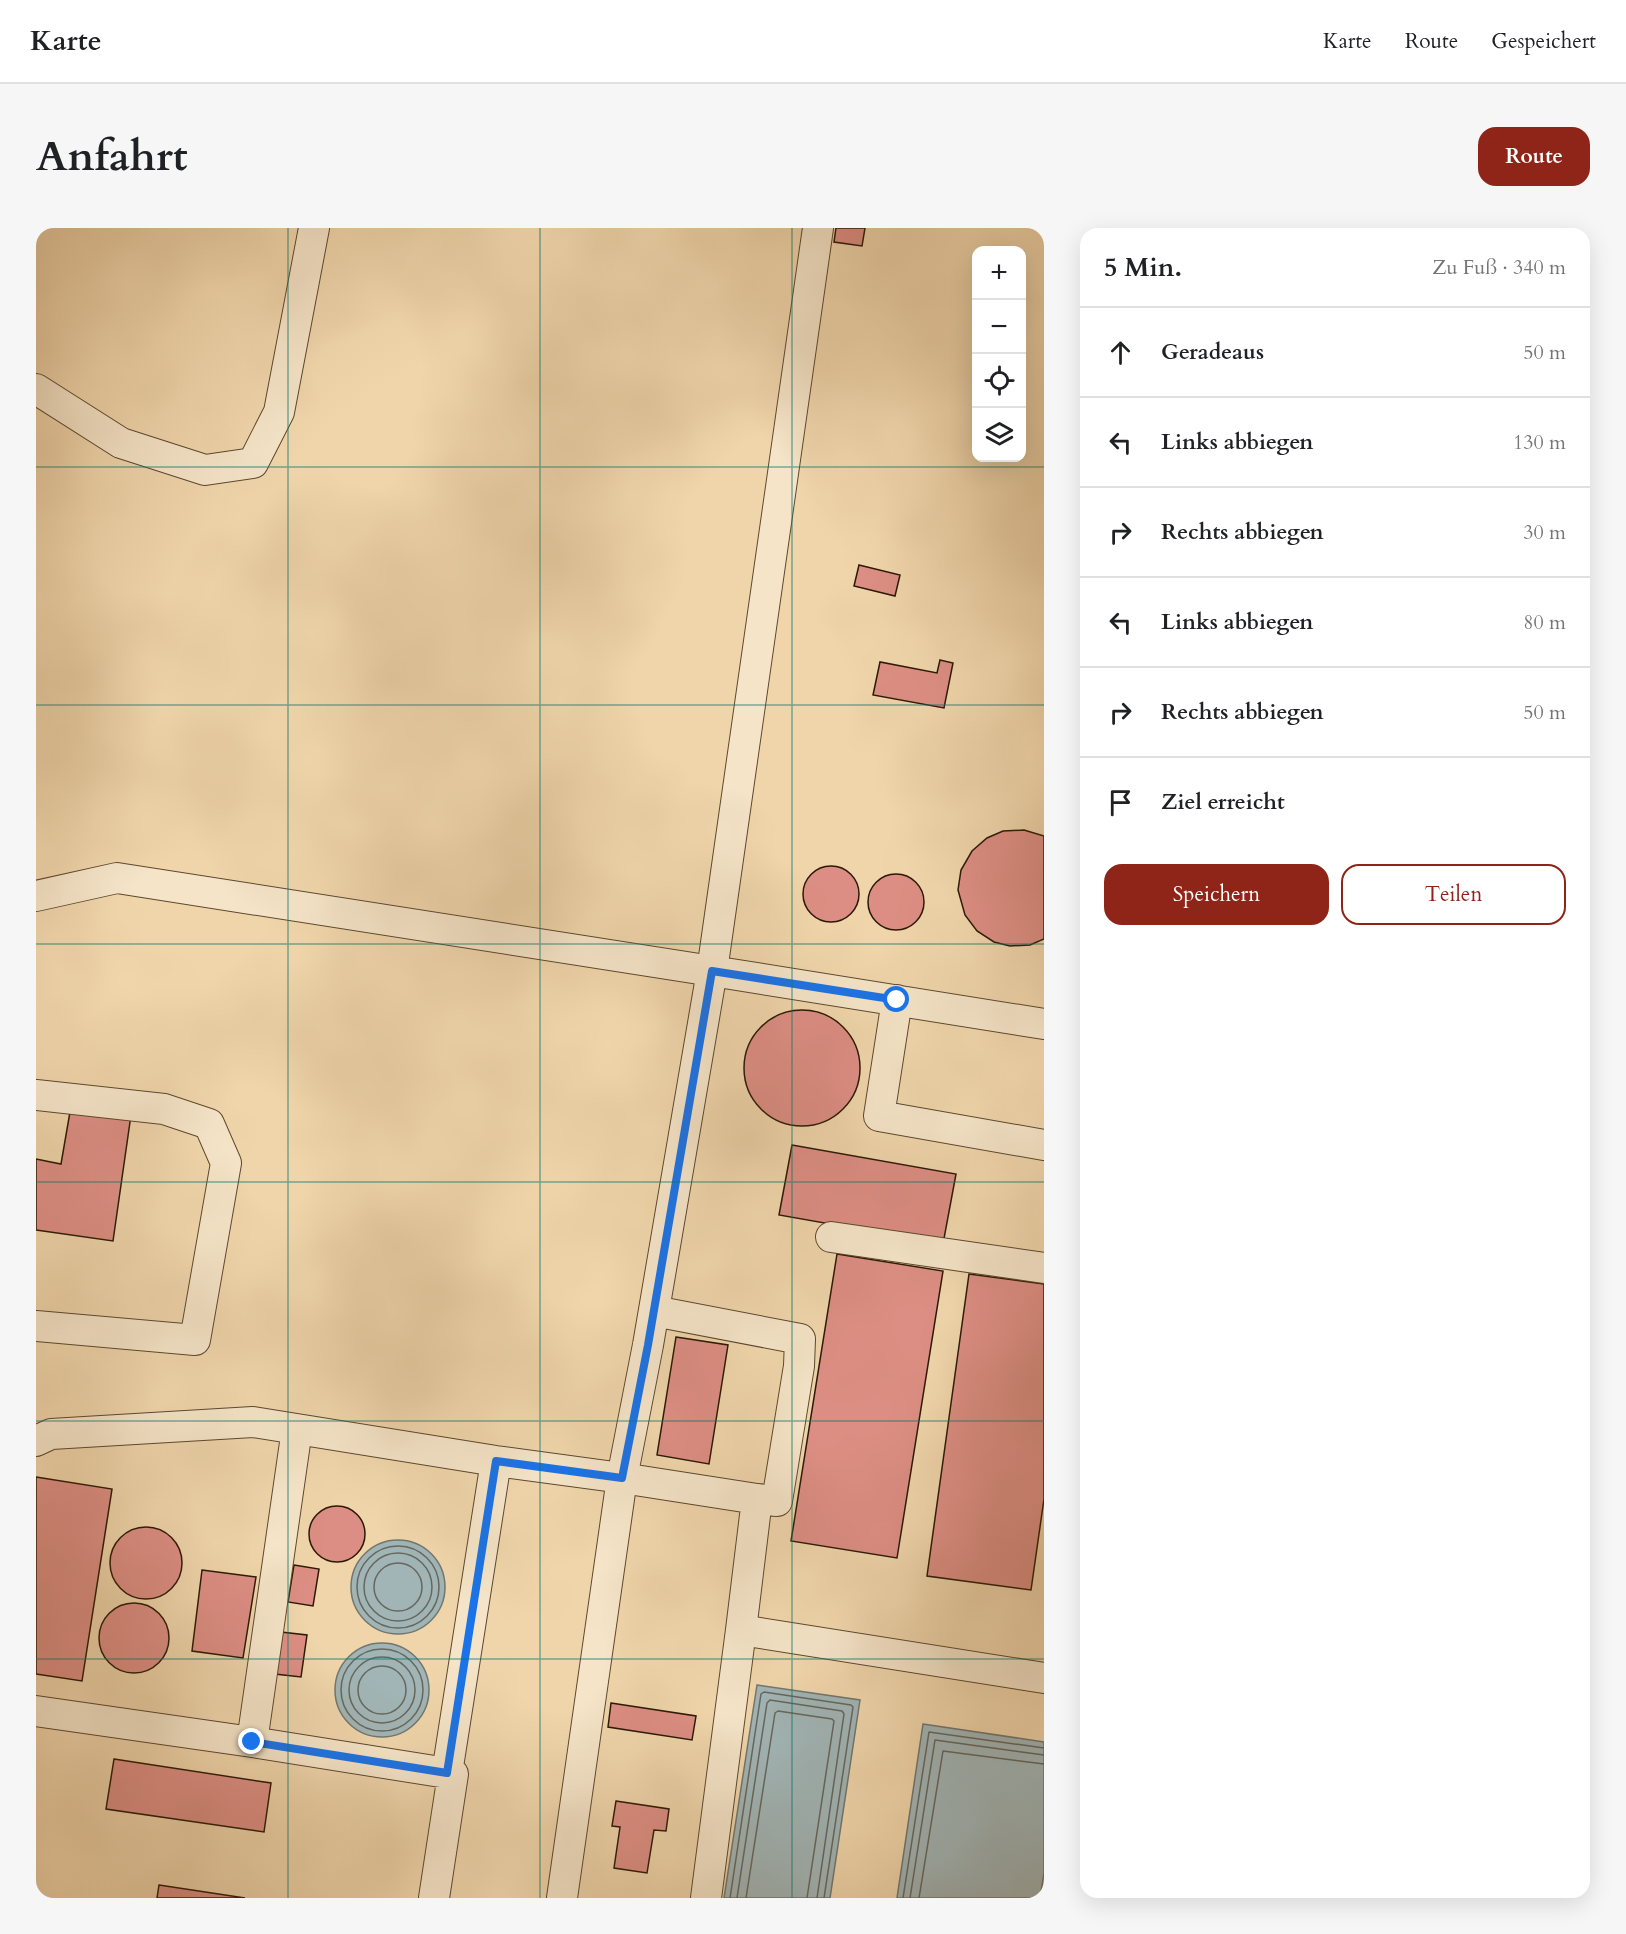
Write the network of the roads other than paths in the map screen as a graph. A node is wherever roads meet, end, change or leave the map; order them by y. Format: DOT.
graph roads {
  1 [pos="315,228"];
  2 [pos="818,228"];
  3 [pos="36,389"];
  4 [pos="36,896"];
  5 [pos="712,971"];
  6 [pos="897,1000"];
  7 [pos="1044,1024"];
  8 [pos="36,1095"];
  9 [pos="1044,1145"];
  10 [pos="831,1237"];
  11 [pos="1044,1268"];
  12 [pos="654,1311"];
  13 [pos="36,1326"];
  14 [pos="297,1429"];
  15 [pos="36,1441"];
  16 [pos="496,1461"];
  17 [pos="622,1478"];
  18 [pos="757,1499"];
  19 [pos="741,1630"];
  20 [pos="1044,1678"];
  21 [pos="36,1711"];
  22 [pos="252,1742"];
  23 [pos="447,1773"];
  24 [pos="434,1898"];
  25 [pos="562,1898"];
  26 [pos="706,1898"];
  1 -- 3 [label="lane"];
  2 -- 5 [label="lane"];
  4 -- 5 [label="lane"];
  5 -- 6 [label="lane"];
  5 -- 12 [label="lane"];
  6 -- 7 [label="lane"];
  6 -- 9 [label="lane"];
  8 -- 13 [label="lane"];
  10 -- 11 [label="lane"];
  12 -- 17 [label="lane"];
  12 -- 18 [label="lane"];
  14 -- 15 [label="lane"];
  14 -- 16 [label="lane"];
  14 -- 22 [label="lane"];
  16 -- 17 [label="lane"];
  16 -- 23 [label="lane"];
  17 -- 18 [label="lane"];
  17 -- 25 [label="lane"];
  18 -- 19 [label="lane"];
  19 -- 20 [label="lane"];
  19 -- 26 [label="lane"];
  21 -- 22 [label="lane"];
  22 -- 23 [label="lane"];
  23 -- 24 [label="lane"];
}
